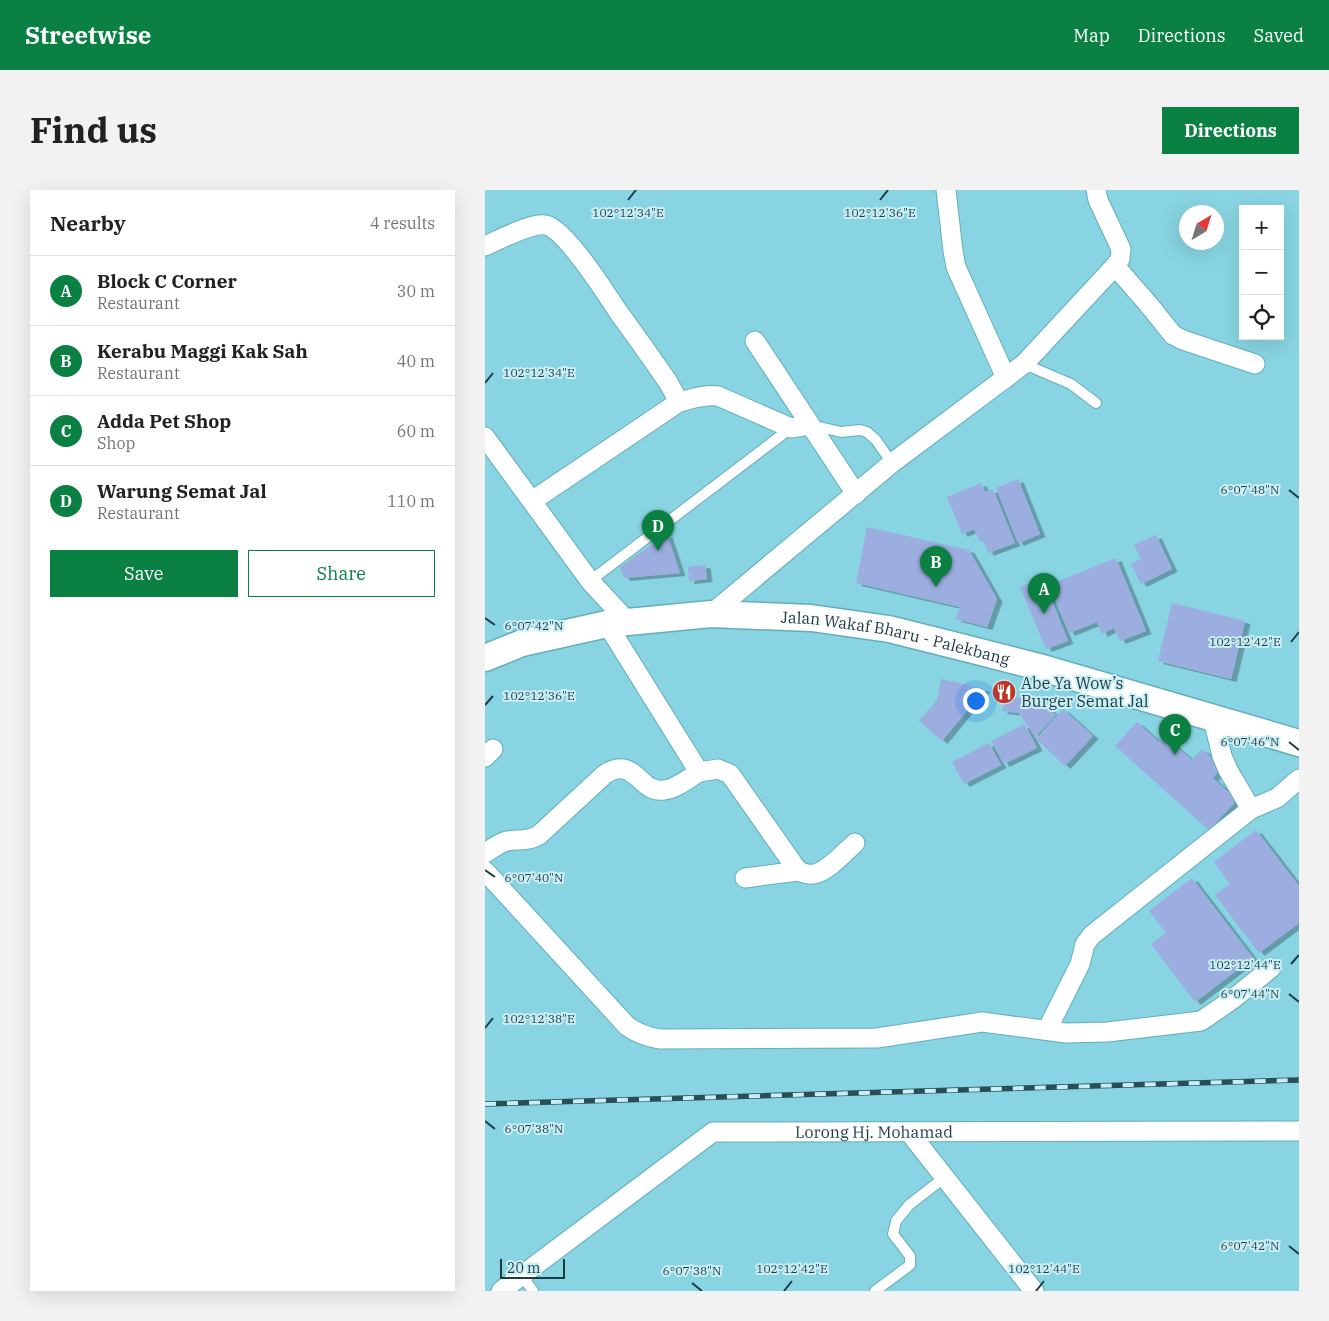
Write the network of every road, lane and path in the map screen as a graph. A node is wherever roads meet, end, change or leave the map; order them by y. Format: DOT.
graph roads {
  1 [pos="946,190"];
  2 [pos="1096,190"];
  3 [pos="485,246"];
  4 [pos="1115,266"];
  5 [pos="755,341"];
  6 [pos="1025,364"];
  7 [pos="1255,364"];
  8 [pos="1006,378"];
  9 [pos="679,402"];
  10 [pos="1096,403"];
  11 [pos="810,425"];
  12 [pos="791,428"];
  13 [pos="485,436"];
  14 [pos="492,461"];
  15 [pos="892,463"];
  16 [pos="856,494"];
  17 [pos="532,502"];
  18 [pos="590,581"];
  19 [pos="711,614"];
  20 [pos="617,623"];
  21 [pos="485,658"];
  22 [pos="1213,719"];
  23 [pos="1299,743"];
  24 [pos="699,772"];
  25 [pos="1299,780"];
  26 [pos="1251,809"];
  27 [pos="855,843"];
  28 [pos="485,853"];
  29 [pos="798,870"];
  30 [pos="485,871"];
  31 [pos="745,878"];
  32 [pos="1271,968"];
  33 [pos="1047,1030"];
  34 [pos="1299,1131"];
  35 [pos="909,1132"];
  36 [pos="945,1177"];
  37 [pos="521,1276"];
  38 [pos="501,1291"];
  39 [pos="533,1291"];
  40 [pos="875,1291"];
  41 [pos="1034,1291"];
  1 -- 8 [label="street"];
  2 -- 4 [label="street"];
  3 -- 9 [label="street"];
  4 -- 6 [label="street"];
  4 -- 7 [label="street"];
  5 -- 11 [label="street"];
  6 -- 8 [label="street"];
  6 -- 10 [label="lane"];
  8 -- 15 [label="street"];
  9 -- 12 [label="street"];
  9 -- 17 [label="street"];
  11 -- 12 [label="street"];
  11 -- 15 [label="lane"];
  11 -- 16 [label="street"];
  12 -- 18 [label="lane"];
  13 -- 14 [label="street"];
  14 -- 17 [label="street"];
  15 -- 16 [label="street"];
  16 -- 19 [label="street"];
  17 -- 18 [label="street"];
  18 -- 20 [label="street"];
  19 -- 20 [label="main road, Jalan Wakaf Bharu - Palekbang"];
  19 -- 22 [label="main road, Jalan Wakaf Bharu - Palekbang"];
  20 -- 21 [label="main road, Jalan Wakaf Bharu - Palekbang"];
  20 -- 24 [label="street"];
  22 -- 23 [label="main road, Jalan Wakaf Bharu - Palekbang"];
  22 -- 26 [label="street"];
  24 -- 28 [label="street"];
  24 -- 29 [label="street"];
  25 -- 26 [label="street"];
  26 -- 33 [label="street"];
  27 -- 29 [label="street"];
  29 -- 31 [label="street"];
  30 -- 33 [label="street"];
  32 -- 33 [label="street"];
  34 -- 35 [label="street, Lorong Hj. Mohamad"];
  35 -- 36 [label="street"];
  35 -- 37 [label="street, Lorong Hj. Mohamad"];
  36 -- 40 [label="lane"];
  36 -- 41 [label="street"];
  37 -- 38 [label="street, Lorong Hj. Mohamad"];
  37 -- 39 [label="lane"];
}
